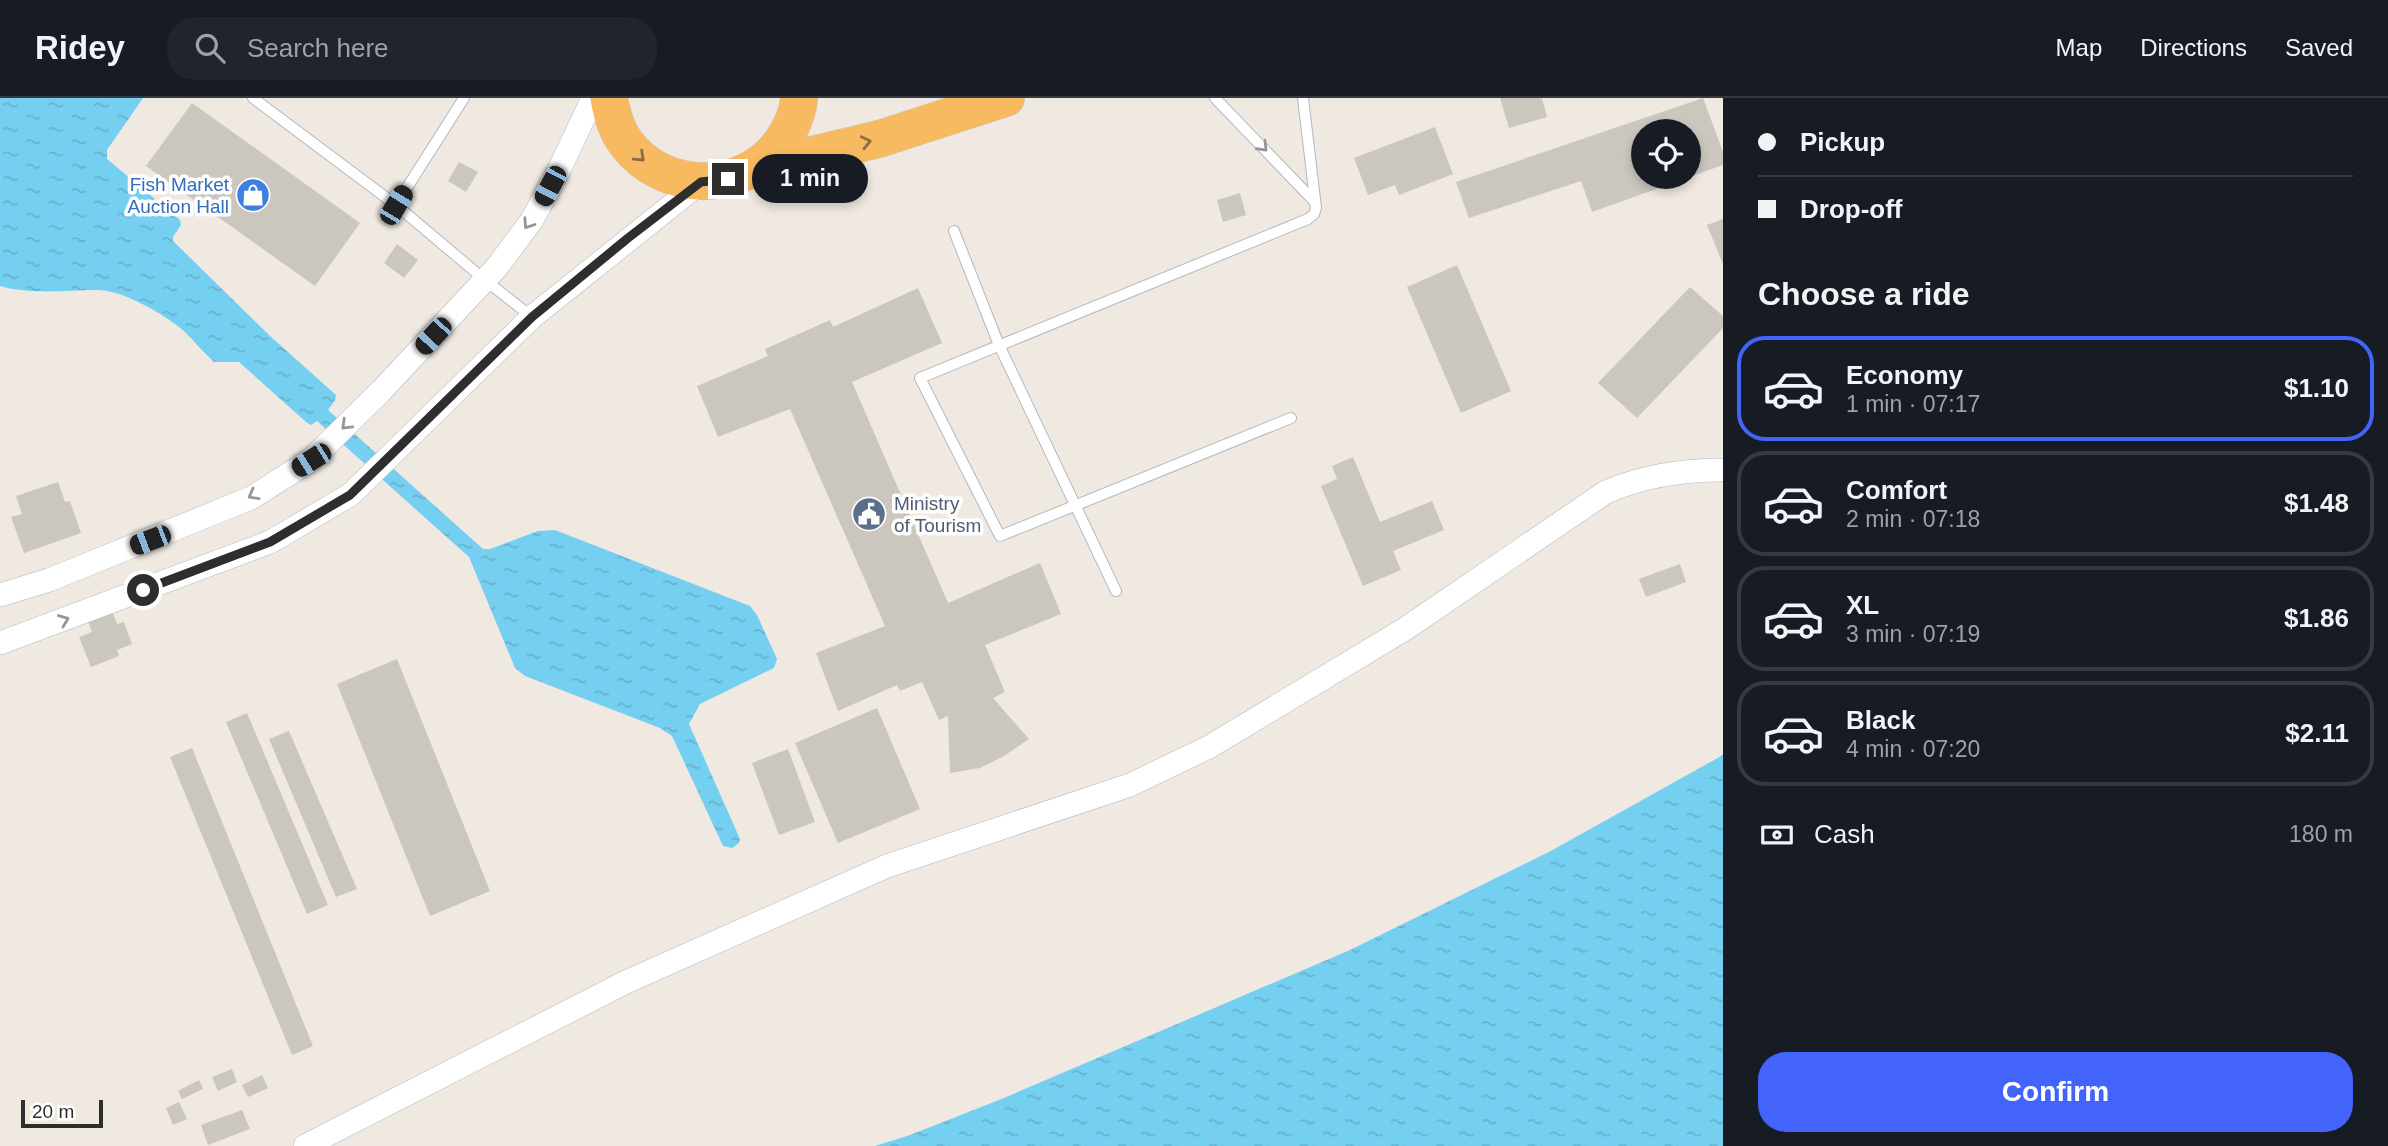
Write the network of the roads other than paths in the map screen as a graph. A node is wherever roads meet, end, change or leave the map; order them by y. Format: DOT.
graph roads {
  1 [pos="253,98"];
  2 [pos="464,98"];
  3 [pos="593,98"];
  4 [pos="609,98"];
  5 [pos="799,98"];
  6 [pos="1006,98"];
  7 [pos="1215,98"];
  8 [pos="1303,98"];
  9 [pos="752,169"];
  10 [pos="701,182"];
  11 [pos="1313,200"];
  12 [pos="396,205"];
  13 [pos="954,231"];
  14 [pos="485,280"];
  15 [pos="532,317"];
  16 [pos="999,345"];
  17 [pos="1291,418"];
  18 [pos="1723,470"];
  19 [pos="1075,506"];
  20 [pos="1116,591"];
  21 [pos="0,595"];
  22 [pos="0,643"];
  23 [pos="305,1146"];
  1 -- 12 [label="lane"];
  2 -- 12 [label="lane"];
  3 -- 14 [label="street, one-way"];
  4 -- 10 [label="highway, one-way"];
  5 -- 9 [label="highway"];
  9 -- 6 [label="highway, one-way"];
  7 -- 11 [label="lane, one-way"];
  8 -- 11 [label="lane"];
  9 -- 10 [label="highway"];
  10 -- 15 [label="street"];
  11 -- 16 [label="lane"];
  12 -- 14 [label="lane"];
  13 -- 16 [label="lane"];
  14 -- 15 [label="lane"];
  14 -- 21 [label="street, one-way"];
  22 -- 15 [label="street, one-way"];
  16 -- 19 [label="lane"];
  16 -- 19 [label="lane"];
  17 -- 19 [label="lane"];
  18 -- 23 [label="street"];
  19 -- 20 [label="lane"];
}
